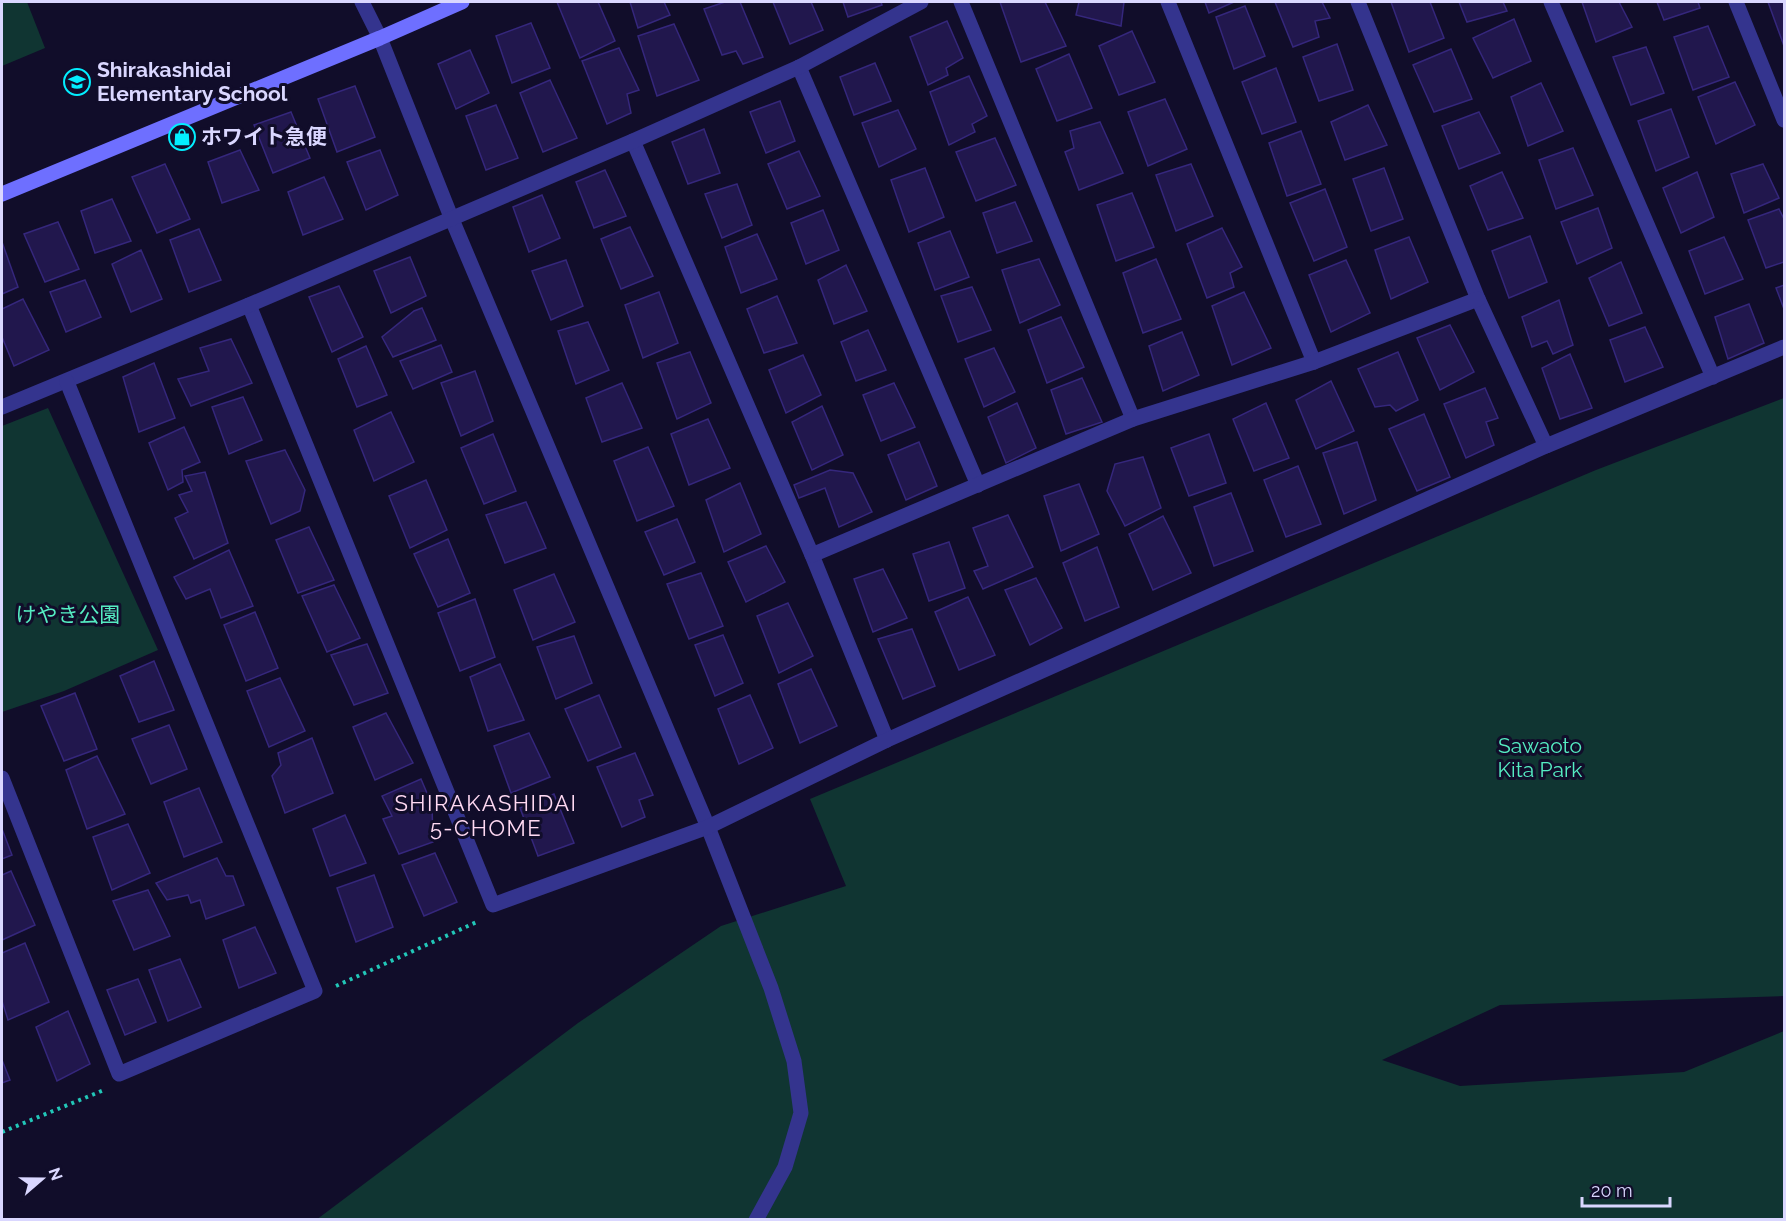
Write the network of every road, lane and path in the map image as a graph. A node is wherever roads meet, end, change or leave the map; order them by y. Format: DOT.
graph roads {
  1 [pos="362,2"];
  2 [pos="462,2"];
  3 [pos="921,2"];
  4 [pos="961,2"];
  5 [pos="1168,2"];
  6 [pos="1358,2"];
  7 [pos="1551,2"];
  8 [pos="1736,2"];
  9 [pos="380,38"];
  10 [pos="799,67"];
  11 [pos="1785,120"];
  12 [pos="633,141"];
  13 [pos="2,194"];
  14 [pos="451,217"];
  15 [pos="1478,300"];
  16 [pos="249,305"];
  17 [pos="1785,346"];
  18 [pos="1314,362"];
  19 [pos="1713,376"];
  20 [pos="67,382"];
  21 [pos="2,407"];
  22 [pos="1133,419"];
  23 [pos="1546,446"];
  24 [pos="978,484"];
  25 [pos="812,555"];
  26 [pos="887,740"];
  27 [pos="2,778"];
  28 [pos="708,827"];
  29 [pos="493,905"];
  30 [pos="315,991"];
  31 [pos="119,1074"];
  32 [pos="2,1132"];
  33 [pos="756,1220"];
  1 -- 9 [label="street"];
  2 -- 9 [label="street"];
  3 -- 10 [label="street"];
  4 -- 22 [label="street"];
  5 -- 18 [label="street"];
  6 -- 15 [label="street"];
  7 -- 19 [label="street"];
  8 -- 11 [label="street"];
  9 -- 13 [label="street"];
  9 -- 14 [label="street"];
  10 -- 12 [label="street"];
  10 -- 24 [label="street"];
  12 -- 14 [label="street"];
  12 -- 25 [label="street"];
  14 -- 16 [label="street"];
  14 -- 28 [label="street"];
  15 -- 18 [label="street"];
  15 -- 23 [label="street"];
  16 -- 20 [label="street"];
  16 -- 29 [label="street"];
  17 -- 19 [label="street"];
  18 -- 22 [label="street"];
  19 -- 23 [label="street"];
  20 -- 21 [label="street"];
  20 -- 30 [label="street"];
  22 -- 24 [label="street"];
  23 -- 26 [label="street"];
  24 -- 25 [label="street"];
  25 -- 26 [label="street"];
  26 -- 28 [label="street"];
  27 -- 31 [label="street"];
  28 -- 29 [label="street"];
  28 -- 33 [label="street"];
  29 -- 30 [label="path"];
  30 -- 31 [label="street"];
  31 -- 32 [label="path"];
}
